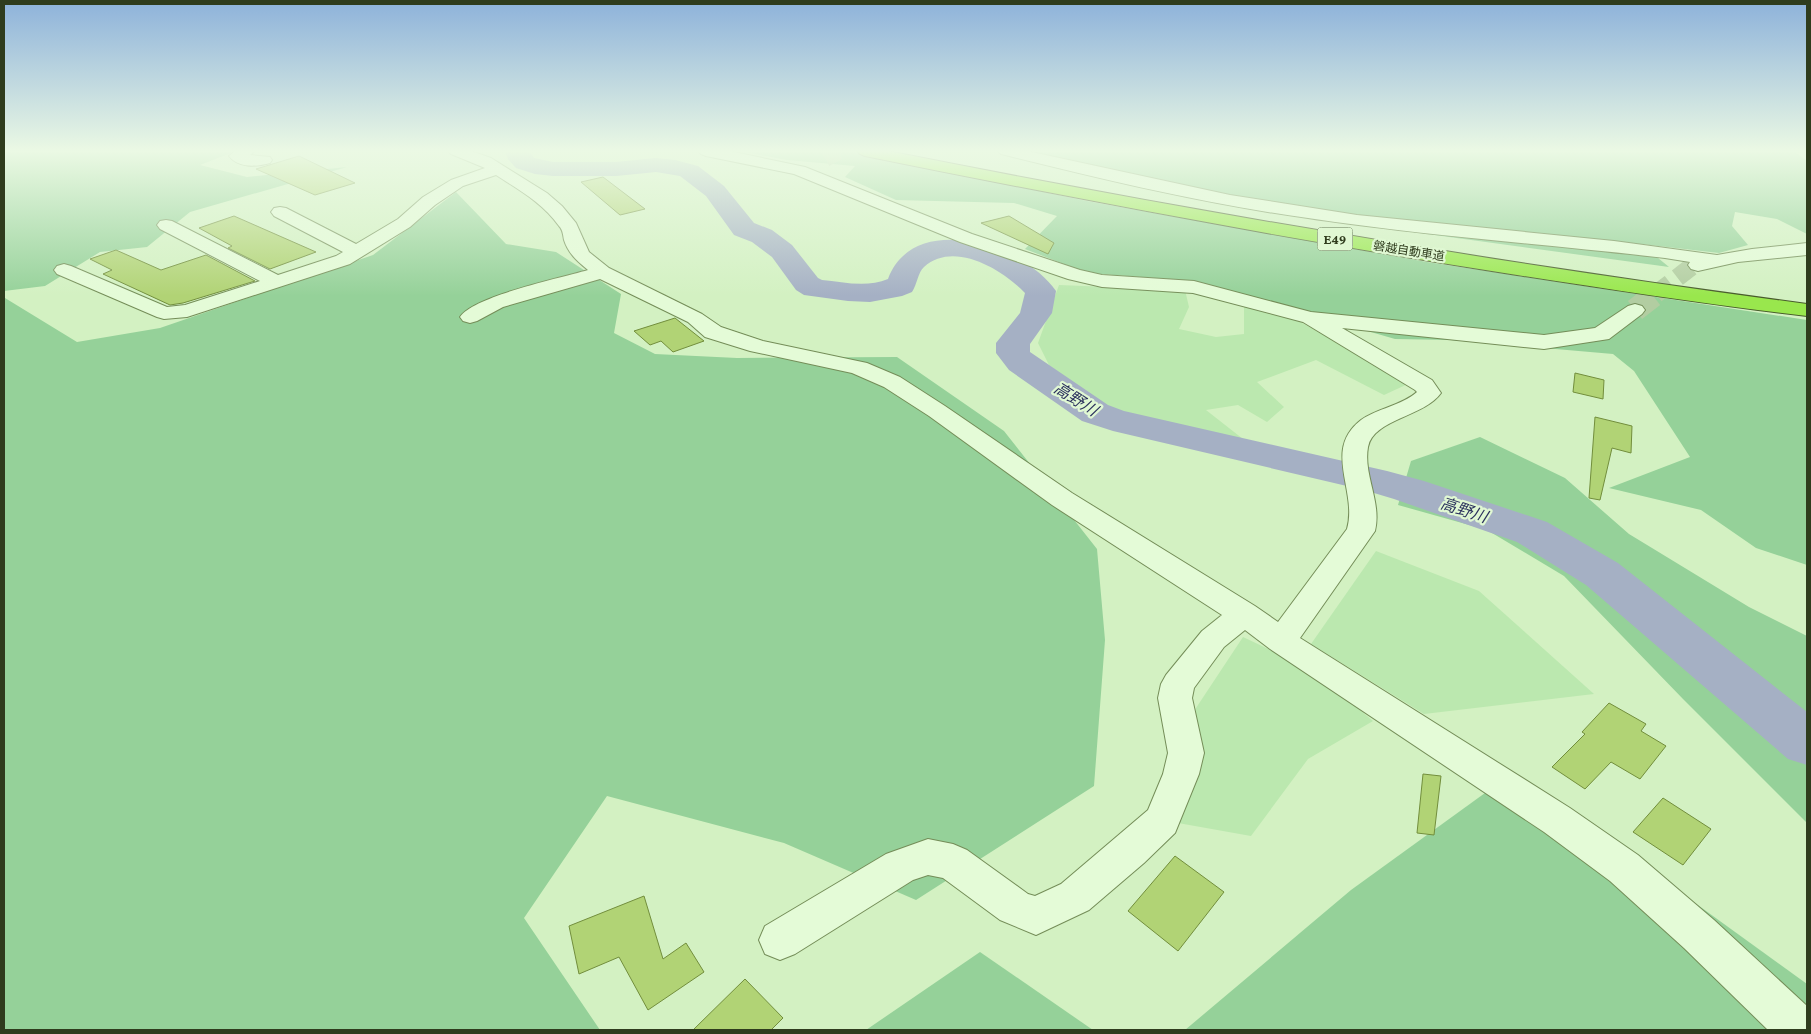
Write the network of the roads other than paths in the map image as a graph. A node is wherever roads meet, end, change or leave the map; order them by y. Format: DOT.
graph roads {
  1 [pos="432,199"];
  2 [pos="544,199"];
  3 [pos="871,199"];
  4 [pos="1115,199"];
  5 [pos="1159,199"];
  6 [pos="1238,199"];
  7 [pos="280,212"];
  8 [pos="166,225"];
  9 [pos="1807,249"];
  10 [pos="358,252"];
  11 [pos="1716,260"];
  12 [pos="1691,267"];
  13 [pos="64,270"];
  14 [pos="602,272"];
  15 [pos="277,282"];
  16 [pos="1807,300"];
  17 [pos="1635,310"];
  18 [pos="1807,310"];
  19 [pos="470,317"];
  20 [pos="1310,318"];
  21 [pos="1244,614"];
  22 [pos="1281,640"];
  23 [pos="780,940"];
  24 [pos="1800,1030"];
  1 -- 10 [label="street"];
  2 -- 14 [label="street"];
  3 -- 20 [label="street"];
  4 -- 18 [label="highway, 磐越自動車道 / E49"];
  5 -- 16 [label="highway, 磐越自動車道 / E49"];
  6 -- 11 [label="street"];
  7 -- 10 [label="street"];
  8 -- 15 [label="street"];
  9 -- 11 [label="street"];
  10 -- 15 [label="street"];
  11 -- 12 [label="street"];
  13 -- 15 [label="street"];
  14 -- 19 [label="street"];
  14 -- 21 [label="street"];
  17 -- 20 [label="street"];
  20 -- 22 [label="street"];
  21 -- 22 [label="street"];
  21 -- 23 [label="street"];
  22 -- 24 [label="street"];
}
